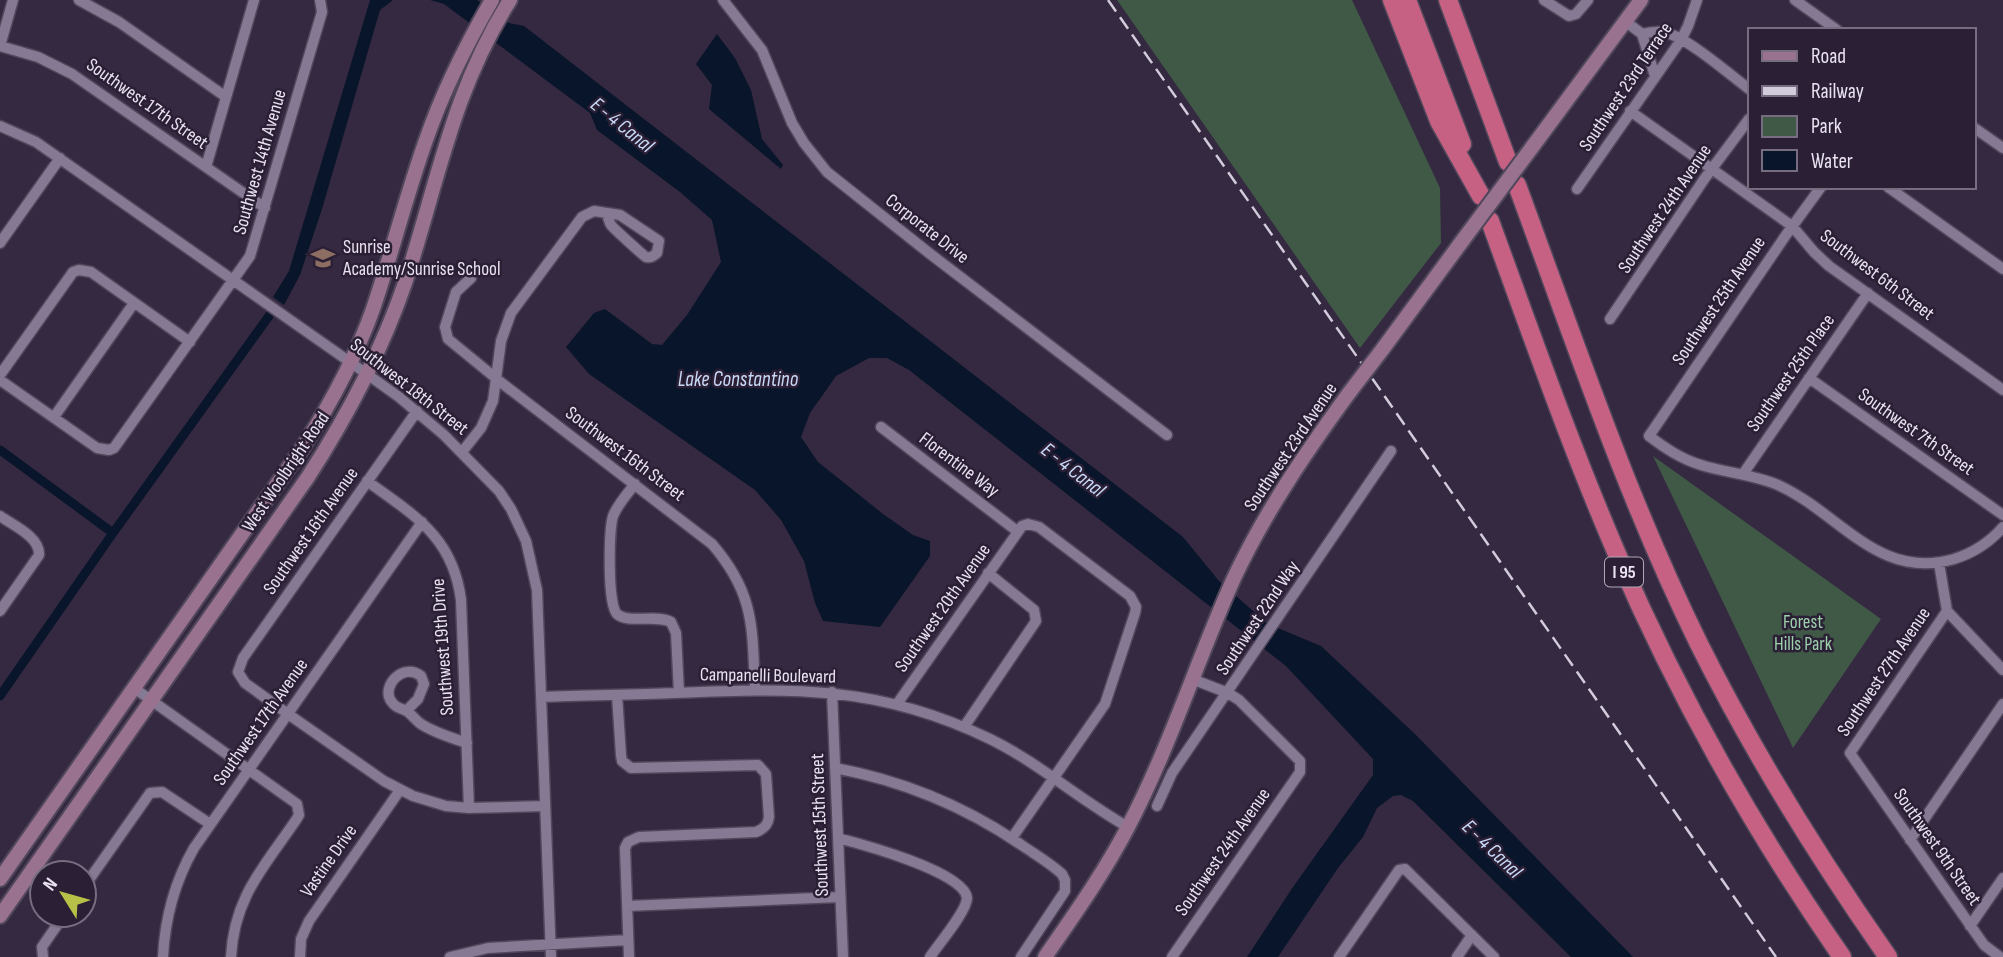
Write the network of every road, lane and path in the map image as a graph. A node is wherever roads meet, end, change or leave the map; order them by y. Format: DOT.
graph roads {
  1 [pos="13,0"];
  2 [pos="79,0"];
  3 [pos="254,0"];
  4 [pos="492,0"];
  5 [pos="510,0"];
  6 [pos="723,0"];
  7 [pos="1392,0"];
  8 [pos="1407,0"];
  9 [pos="1448,0"];
  10 [pos="1544,0"];
  11 [pos="1588,0"];
  12 [pos="1642,0"];
  13 [pos="1697,0"];
  14 [pos="1795,0"];
  15 [pos="321,3"];
  16 [pos="1625,22"];
  17 [pos="1834,28"];
  18 [pos="1642,34"];
  19 [pos="1681,40"];
  20 [pos="0,46"];
  21 [pos="1655,76"];
  22 [pos="1748,88"];
  23 [pos="226,97"];
  24 [pos="1630,111"];
  25 [pos="1748,120"];
  26 [pos="0,126"];
  27 [pos="1975,128"];
  28 [pos="2003,148"];
  29 [pos="60,158"];
  30 [pos="1508,162"];
  31 [pos="206,167"];
  32 [pos="1712,169"];
  33 [pos="1517,185"];
  34 [pos="1577,189"];
  35 [pos="1820,189"];
  36 [pos="1891,189"];
  37 [pos="265,208"];
  38 [pos="607,214"];
  39 [pos="1490,221"];
  40 [pos="1793,226"];
  41 [pos="0,243"];
  42 [pos="2003,269"];
  43 [pos="471,278"];
  44 [pos="233,280"];
  45 [pos="1868,293"];
  46 [pos="134,303"];
  47 [pos="1610,319"];
  48 [pos="190,342"];
  49 [pos="350,362"];
  50 [pos="368,375"];
  51 [pos="0,377"];
  52 [pos="1810,377"];
  53 [pos="497,379"];
  54 [pos="2003,390"];
  55 [pos="417,411"];
  56 [pos="54,417"];
  57 [pos="881,427"];
  58 [pos="1167,435"];
  59 [pos="1391,451"];
  60 [pos="462,452"];
  61 [pos="1743,474"];
  62 [pos="368,481"];
  63 [pos="635,484"];
  64 [pos="2003,515"];
  65 [pos="0,516"];
  66 [pos="422,522"];
  67 [pos="2003,527"];
  68 [pos="1017,531"];
  69 [pos="1939,563"];
  70 [pos="988,573"];
  71 [pos="0,611"];
  72 [pos="1947,611"];
  73 [pos="2003,670"];
  74 [pos="1192,680"];
  75 [pos="134,688"];
  76 [pos="755,689"];
  77 [pos="832,692"];
  78 [pos="679,693"];
  79 [pos="1228,693"];
  80 [pos="617,695"];
  81 [pos="542,697"];
  82 [pos="151,701"];
  83 [pos="897,704"];
  84 [pos="2003,704"];
  85 [pos="406,710"];
  86 [pos="288,714"];
  87 [pos="964,727"];
  88 [pos="467,743"];
  89 [pos="1850,753"];
  90 [pos="835,768"];
  91 [pos="249,769"];
  92 [pos="1054,777"];
  93 [pos="400,790"];
  94 [pos="545,806"];
  95 [pos="1157,806"];
  96 [pos="469,808"];
  97 [pos="210,824"];
  98 [pos="1128,827"];
  99 [pos="838,838"];
  100 [pos="1012,838"];
  101 [pos="1910,839"];
  102 [pos="98,867"];
  103 [pos="2003,878"];
  104 [pos="0,879"];
  105 [pos="841,897"];
  106 [pos="627,906"];
  107 [pos="0,916"];
  108 [pos="1970,926"];
  109 [pos="54,929"];
  110 [pos="1472,935"];
  111 [pos="628,940"];
  112 [pos="551,944"];
  113 [pos="43,957"];
  114 [pos="163,957"];
  115 [pos="231,957"];
  116 [pos="300,957"];
  117 [pos="450,957"];
  118 [pos="551,957"];
  119 [pos="629,957"];
  120 [pos="843,957"];
  121 [pos="930,957"];
  122 [pos="1021,957"];
  123 [pos="1045,957"];
  124 [pos="1172,957"];
  125 [pos="1339,957"];
  126 [pos="1457,957"];
  127 [pos="1494,957"];
  128 [pos="1842,957"];
  129 [pos="1888,957"];
  130 [pos="2000,957"];
  1 -- 20 [label="street"];
  2 -- 23 [label="street"];
  3 -- 23 [label="street"];
  4 -- 49 [label="main road, West Woolbright Road"];
  5 -- 50 [label="main road, West Woolbright Road"];
  6 -- 58 [label="street, Corporate Drive"];
  7 -- 8 [label="highway"];
  9 -- 30 [label="highway"];
  10 -- 11 [label="street"];
  12 -- 16 [label="main road, Southwest 23rd Avenue"];
  13 -- 19 [label="street, Southwest 23rd Terrace"];
  14 -- 17 [label="street"];
  15 -- 37 [label="street, Southwest 14th Avenue"];
  16 -- 18 [label="street"];
  16 -- 74 [label="main road, Southwest 23rd Avenue, bridge"];
  18 -- 19 [label="street"];
  18 -- 21 [label="street"];
  19 -- 21 [label="street, Southwest 23rd Terrace"];
  19 -- 22 [label="street"];
  20 -- 31 [label="street, Southwest 17th Street"];
  21 -- 24 [label="street, Southwest 23rd Terrace"];
  23 -- 31 [label="street"];
  24 -- 32 [label="street, Southwest 6th Street"];
  24 -- 34 [label="street, Southwest 23rd Terrace"];
  25 -- 32 [label="street, Southwest 24th Avenue"];
  26 -- 29 [label="street, Southwest 18th Street"];
  27 -- 28 [label="street"];
  29 -- 41 [label="street"];
  29 -- 44 [label="street, Southwest 18th Street"];
  31 -- 37 [label="street, Southwest 17th Street"];
  32 -- 40 [label="street, Southwest 6th Street"];
  32 -- 47 [label="street, Southwest 24th Avenue"];
  33 -- 129 [label="highway, I 95"];
  35 -- 40 [label="street, Southwest 25th Avenue"];
  36 -- 42 [label="street"];
  37 -- 44 [label="street, Southwest 14th Avenue"];
  38 -- 38 [label="street"];
  38 -- 53 [label="street"];
  39 -- 128 [label="highway, I 95"];
  40 -- 45 [label="street, Southwest 6th Street"];
  40 -- 61 [label="street, Southwest 25th Avenue"];
  43 -- 53 [label="street, Southwest 16th Street"];
  44 -- 48 [label="street, Southwest 14th Avenue"];
  44 -- 49 [label="street, Southwest 18th Street"];
  45 -- 52 [label="street, Southwest 25th Place"];
  45 -- 54 [label="street, Southwest 6th Street"];
  46 -- 48 [label="street"];
  46 -- 51 [label="street"];
  46 -- 56 [label="street"];
  48 -- 56 [label="street, Southwest 14th Avenue"];
  49 -- 50 [label="street, Southwest 18th Street"];
  49 -- 75 [label="main road, West Woolbright Road"];
  50 -- 55 [label="street, Southwest 18th Street"];
  50 -- 82 [label="main road, West Woolbright Road"];
  51 -- 56 [label="street"];
  52 -- 61 [label="street, Southwest 25th Place"];
  52 -- 64 [label="street, Southwest 7th Street"];
  53 -- 60 [label="street"];
  53 -- 63 [label="street, Southwest 16th Street"];
  55 -- 60 [label="street, Southwest 18th Street"];
  55 -- 62 [label="street, Southwest 16th Avenue"];
  57 -- 68 [label="street, Florentine Way"];
  59 -- 79 [label="street, Southwest 22nd Way"];
  60 -- 81 [label="street, Southwest 18th Street"];
  61 -- 69 [label="street"];
  62 -- 66 [label="street, Southwest 19th Drive"];
  62 -- 86 [label="street, Southwest 16th Avenue"];
  63 -- 76 [label="street, Southwest 16th Street"];
  63 -- 78 [label="street"];
  65 -- 71 [label="street"];
  66 -- 86 [label="street, Southwest 17th Avenue"];
  66 -- 88 [label="street, Southwest 19th Drive"];
  67 -- 69 [label="street"];
  68 -- 70 [label="street, Southwest 20th Avenue"];
  68 -- 92 [label="street"];
  69 -- 72 [label="street"];
  70 -- 83 [label="street, Southwest 20th Avenue"];
  70 -- 87 [label="street"];
  72 -- 73 [label="street"];
  72 -- 89 [label="street, Southwest 27th Avenue"];
  74 -- 79 [label="street"];
  74 -- 98 [label="main road, Southwest 23rd Avenue"];
  75 -- 82 [label="street"];
  75 -- 104 [label="main road, West Woolbright Road"];
  76 -- 77 [label="street, Campanelli Boulevard"];
  76 -- 78 [label="street, Campanelli Boulevard"];
  77 -- 83 [label="street, Campanelli Boulevard"];
  77 -- 90 [label="street, Southwest 15th Street"];
  78 -- 80 [label="street, Campanelli Boulevard"];
  79 -- 95 [label="street, Southwest 22nd Way"];
  79 -- 124 [label="street, Southwest 24th Avenue"];
  80 -- 81 [label="street, Campanelli Boulevard"];
  80 -- 106 [label="street"];
  81 -- 94 [label="street, Southwest 18th Street"];
  82 -- 91 [label="street"];
  82 -- 107 [label="main road, West Woolbright Road"];
  83 -- 87 [label="street, Campanelli Boulevard"];
  84 -- 101 [label="street"];
  85 -- 88 [label="street"];
  86 -- 91 [label="street, Southwest 17th Avenue"];
  86 -- 93 [label="street"];
  87 -- 92 [label="street, Campanelli Boulevard"];
  88 -- 96 [label="street, Southwest 19th Drive"];
  89 -- 101 [label="street, Southwest 9th Street"];
  90 -- 99 [label="street, Southwest 15th Street"];
  90 -- 100 [label="street"];
  91 -- 97 [label="street, Southwest 17th Avenue"];
  91 -- 115 [label="street"];
  92 -- 98 [label="street, Campanelli Boulevard"];
  92 -- 100 [label="street"];
  93 -- 96 [label="street"];
  93 -- 116 [label="street, Vastine Drive"];
  94 -- 96 [label="street"];
  94 -- 112 [label="street, Southwest 18th Street"];
  97 -- 102 [label="street"];
  97 -- 114 [label="street, Southwest 17th Avenue"];
  98 -- 123 [label="main road, Southwest 23rd Avenue"];
  99 -- 105 [label="street, Southwest 15th Street"];
  99 -- 121 [label="street"];
  100 -- 122 [label="street"];
  101 -- 108 [label="street, Southwest 9th Street"];
  103 -- 108 [label="street"];
  105 -- 106 [label="street"];
  105 -- 120 [label="street, Southwest 15th Street"];
  106 -- 111 [label="street"];
  108 -- 130 [label="street, Southwest 9th Street"];
  109 -- 113 [label="street"];
  110 -- 125 [label="street"];
  110 -- 126 [label="street"];
  110 -- 127 [label="street"];
  111 -- 112 [label="street"];
  111 -- 119 [label="street"];
  112 -- 117 [label="street"];
  112 -- 118 [label="street, Southwest 18th Street"];
}
